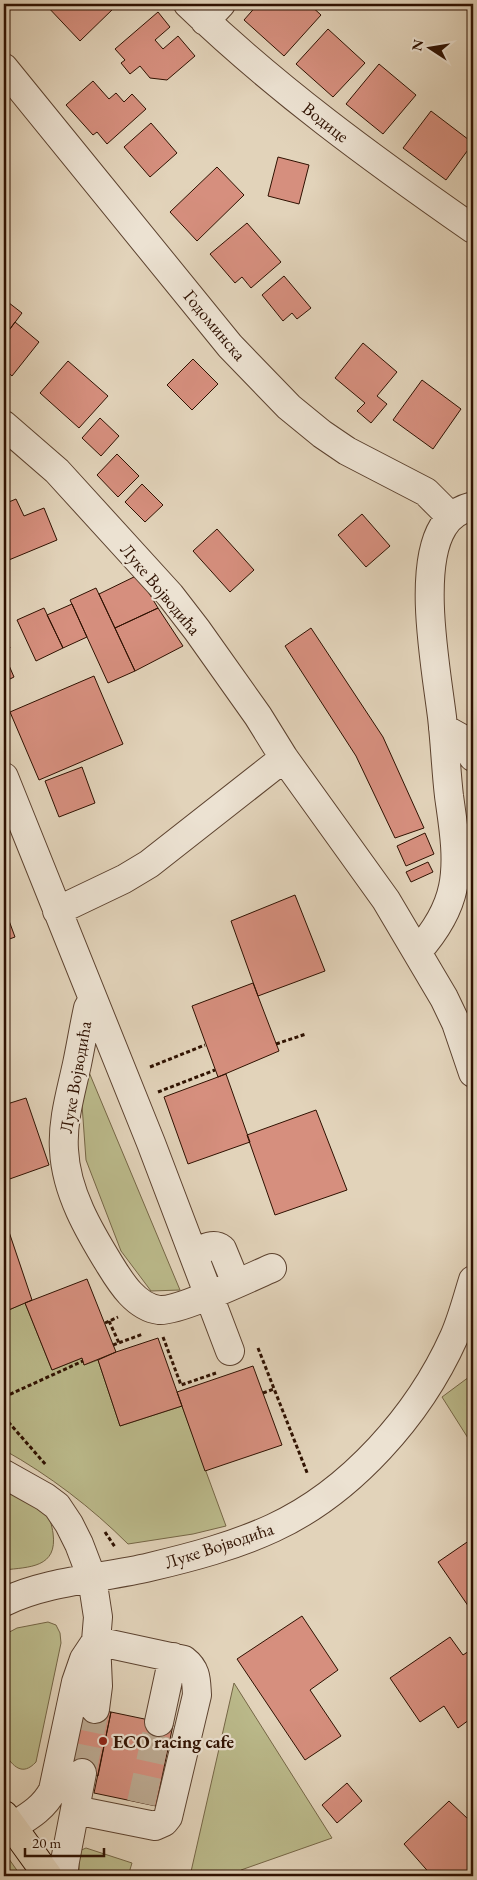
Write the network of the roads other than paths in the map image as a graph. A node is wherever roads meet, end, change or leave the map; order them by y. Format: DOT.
graph roads {
  1 [pos="205,9"];
  2 [pos="7,74"];
  3 [pos="473,229"];
  4 [pos="9,439"];
  5 [pos="462,511"];
  6 [pos="443,728"];
  7 [pos="284,758"];
  8 [pos="473,758"];
  9 [pos="4,777"];
  10 [pos="57,911"];
  11 [pos="417,952"];
  12 [pos="92,999"];
  13 [pos="473,1073"];
  14 [pos="194,1254"];
  15 [pos="272,1268"];
  16 [pos="473,1280"];
  17 [pos="236,1283"];
  18 [pos="209,1294"];
  19 [pos="233,1362"];
  20 [pos="4,1474"];
  21 [pos="92,1578"];
  22 [pos="9,1596"];
  23 [pos="96,1641"];
  24 [pos="173,1657"];
  25 [pos="95,1709"];
  26 [pos="159,1722"];
  27 [pos="82,1773"];
  28 [pos="75,1810"];
  29 [pos="8,1821"];
  30 [pos="48,1876"];
  31 [pos="63,1876"];
  1 -- 3 [label="street, Водице"];
  2 -- 5 [label="street, Годоминска"];
  4 -- 7 [label="street, Луке Војводића"];
  5 -- 6 [label="street"];
  6 -- 8 [label="street"];
  6 -- 11 [label="street"];
  7 -- 10 [label="street"];
  7 -- 11 [label="street, Луке Војводића"];
  9 -- 10 [label="street, Луке Војводића"];
  10 -- 12 [label="street, Луке Војводића"];
  11 -- 13 [label="street, Луке Војводића"];
  12 -- 14 [label="street, Луке Војводића"];
  12 -- 18 [label="street, Луке Војводића"];
  14 -- 17 [label="street"];
  14 -- 18 [label="street, Луке Војводића"];
  15 -- 17 [label="street, Луке Војводића"];
  16 -- 21 [label="street, Луке Војводића"];
  17 -- 18 [label="street, Луке Војводића"];
  18 -- 19 [label="street, Луке Војводића"];
  20 -- 21 [label="street"];
  21 -- 22 [label="street, Луке Војводића"];
  21 -- 23 [label="street"];
  23 -- 24 [label="street"];
  23 -- 25 [label="street"];
  23 -- 29 [label="street"];
  24 -- 26 [label="street"];
  24 -- 28 [label="street"];
  27 -- 28 [label="street"];
  28 -- 31 [label="street"];
  29 -- 30 [label="main road"];
}
